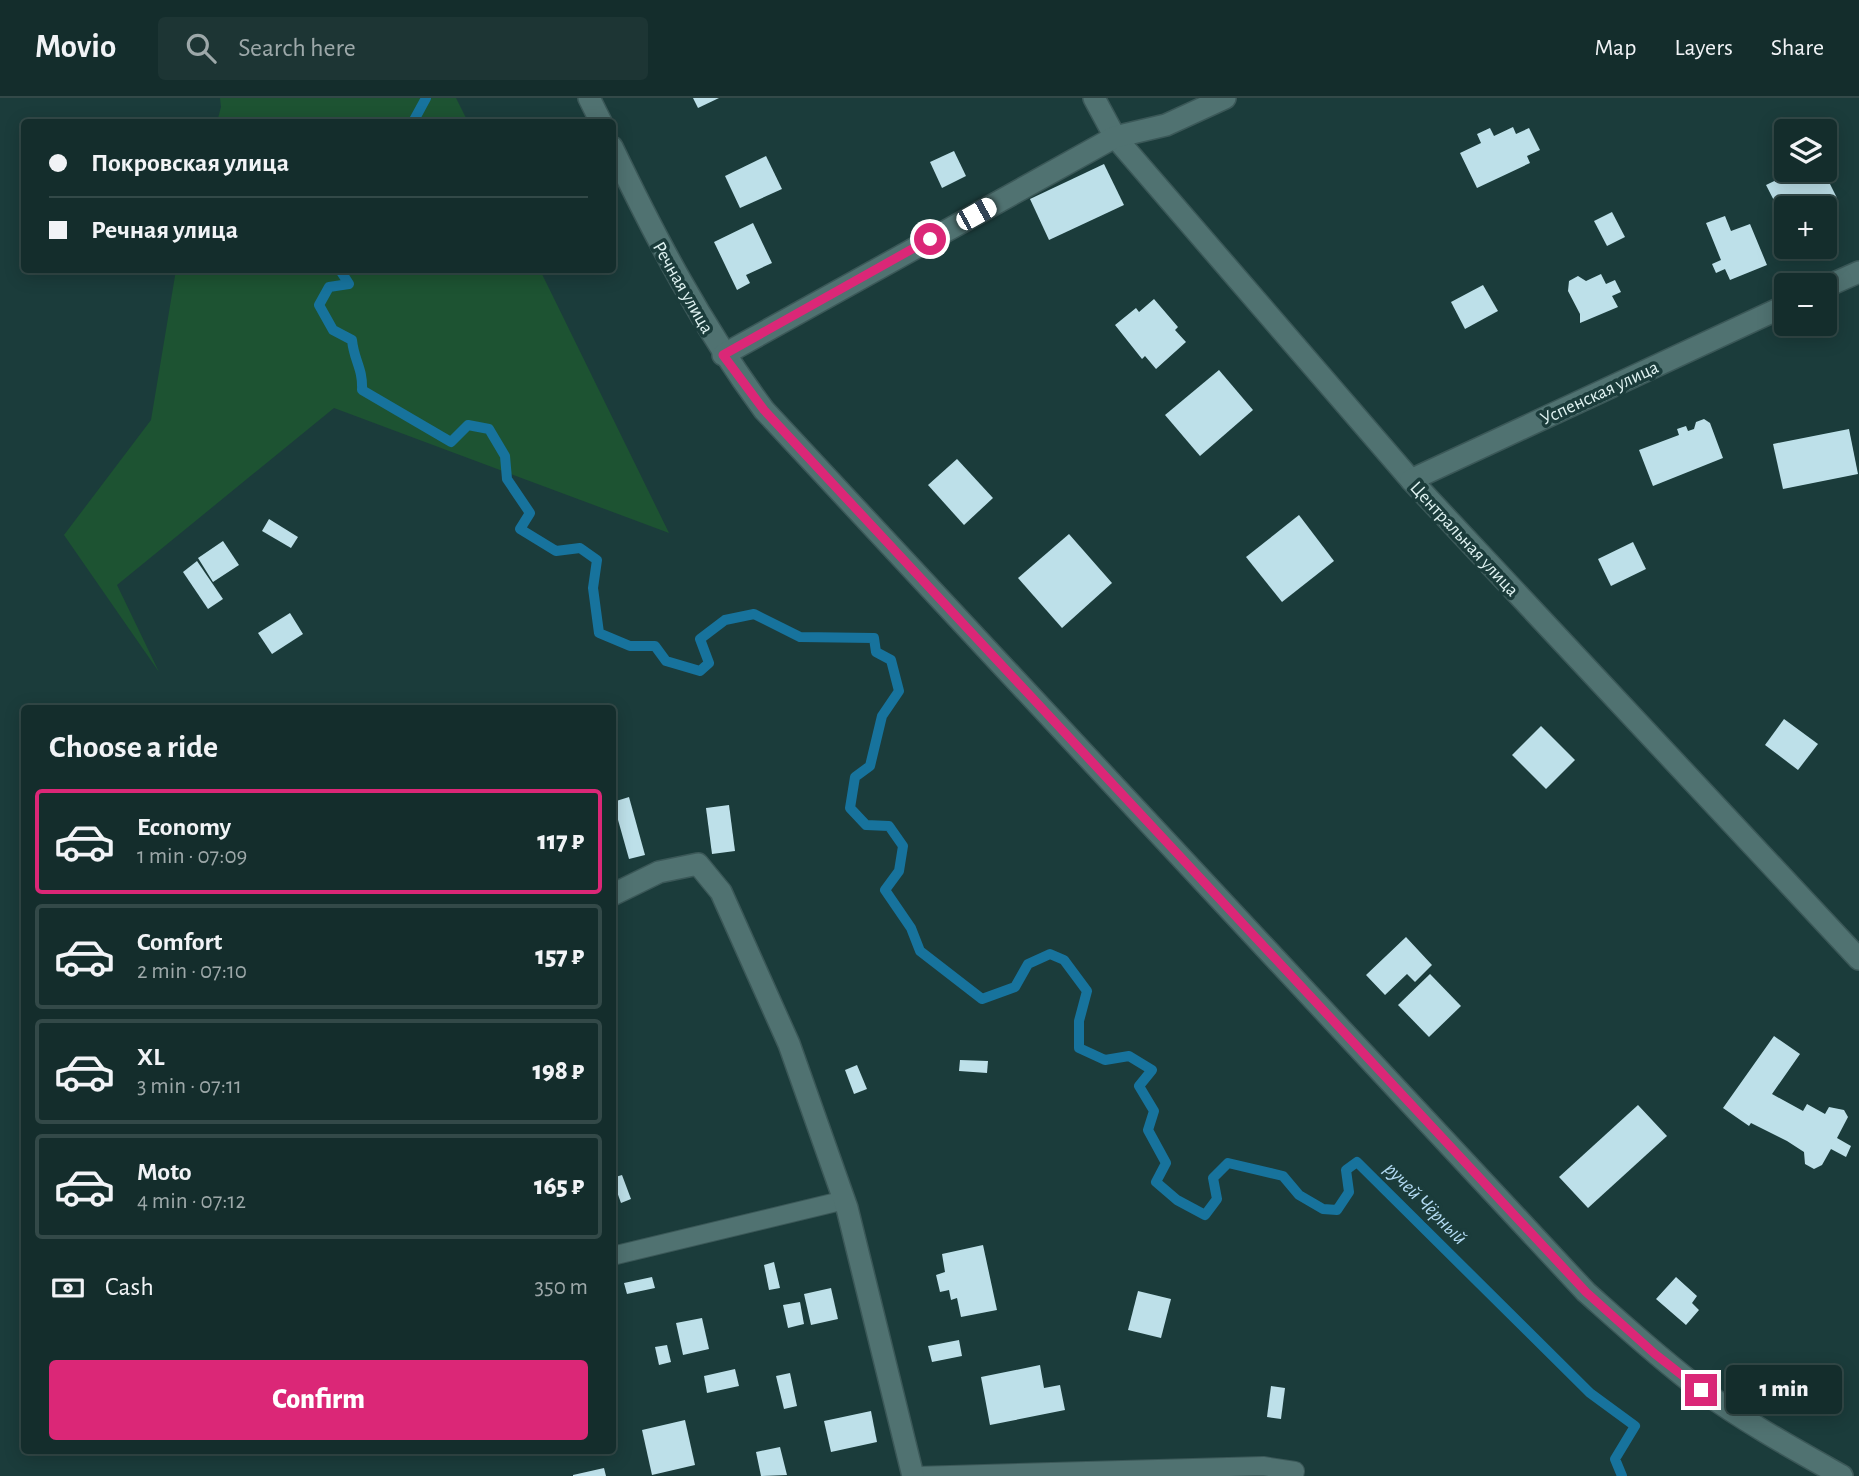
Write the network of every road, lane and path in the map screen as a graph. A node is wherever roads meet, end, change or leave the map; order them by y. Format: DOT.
graph roads {
  1 [pos="589,98"];
  2 [pos="1094,98"];
  3 [pos="1225,98"];
  4 [pos="600,119"];
  5 [pos="1115,137"];
  6 [pos="616,155"];
  7 [pos="1859,272"];
  8 [pos="1837,282"];
  9 [pos="1774,311"];
  10 [pos="723,355"];
  11 [pos="1411,480"];
  12 [pos="616,893"];
  13 [pos="1859,959"];
  14 [pos="845,1200"];
  15 [pos="616,1255"];
  16 [pos="914,1476"];
  17 [pos="1294,1476"];
  18 [pos="1842,1476"];
  1 -- 4 [label="street"];
  2 -- 5 [label="street, Центральная улица"];
  3 -- 5 [label="street"];
  5 -- 10 [label="street"];
  5 -- 11 [label="street, Центральная улица"];
  6 -- 10 [label="street, Речная улица"];
  7 -- 8 [label="street"];
  9 -- 11 [label="street, Успенская улица"];
  10 -- 18 [label="street, Речная улица"];
  11 -- 13 [label="street, Центральная улица"];
  12 -- 14 [label="street"];
  14 -- 15 [label="lane"];
  14 -- 16 [label="street"];
  16 -- 17 [label="lane"];
}
